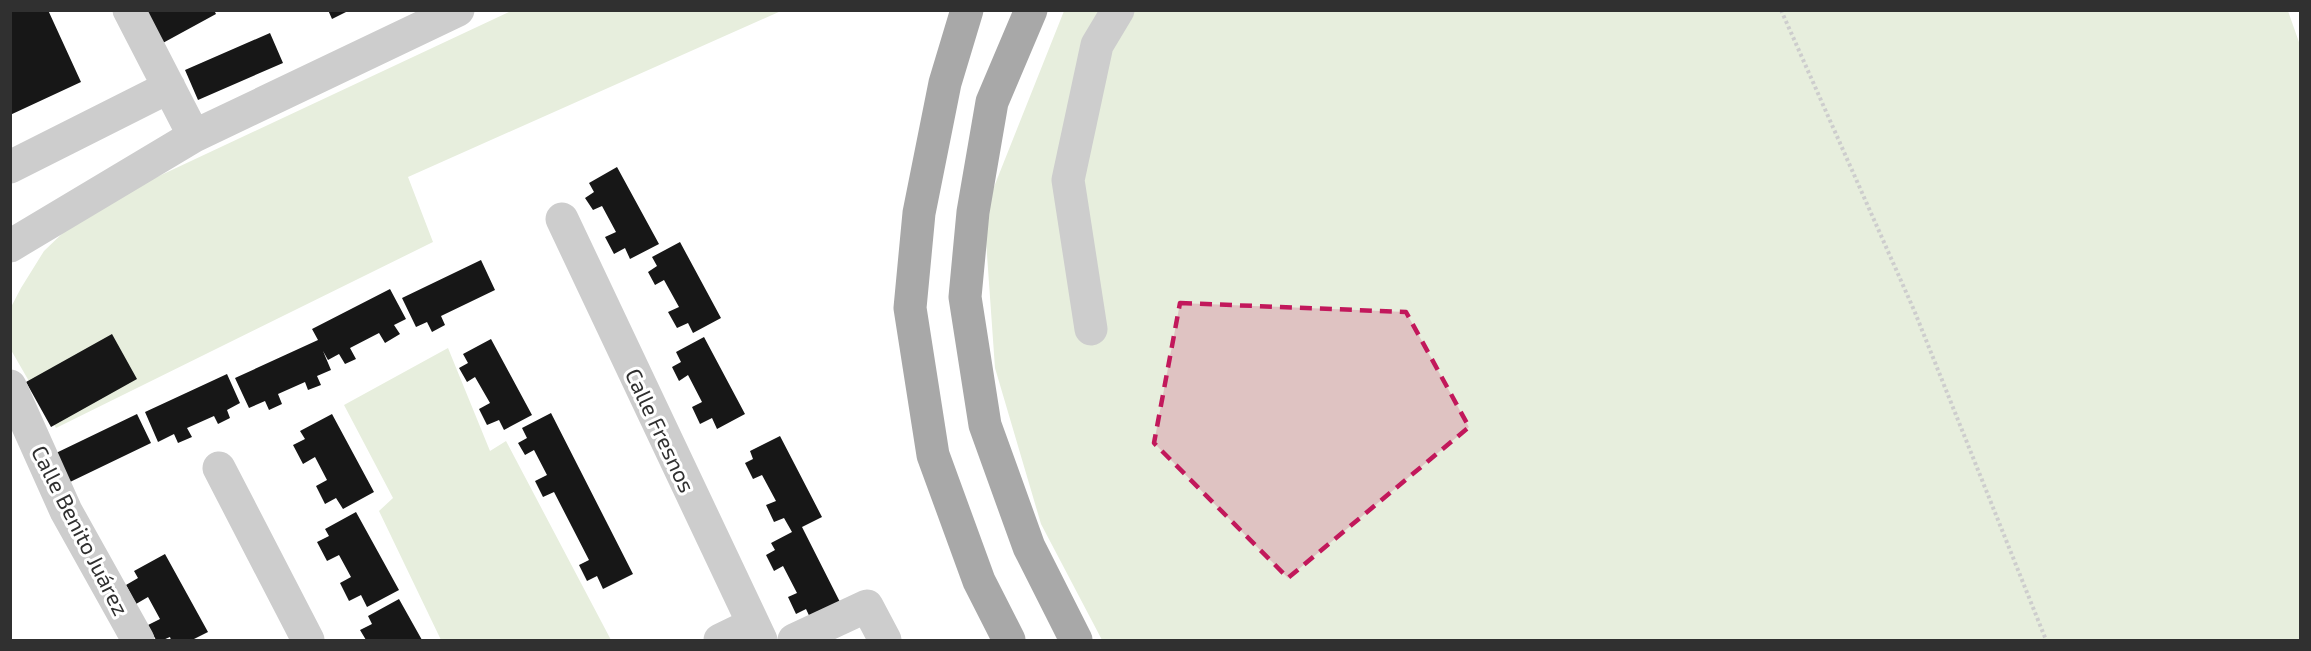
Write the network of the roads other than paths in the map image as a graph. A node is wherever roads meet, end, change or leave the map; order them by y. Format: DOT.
graph roads {
  1 [pos="129,10"];
  2 [pos="458,10"];
  3 [pos="967,10"];
  4 [pos="1031,10"];
  5 [pos="1118,10"];
  6 [pos="169,87"];
  7 [pos="194,136"];
  8 [pos="10,166"];
  9 [pos="562,219"];
  10 [pos="10,246"];
  11 [pos="1091,329"];
  12 [pos="10,387"];
  13 [pos="219,468"];
  14 [pos="757,632"];
  15 [pos="138,640"];
  16 [pos="308,640"];
  17 [pos="720,640"];
  18 [pos="794,640"];
  19 [pos="885,640"];
  20 [pos="1009,640"];
  21 [pos="1076,640"];
  1 -- 6 [label="street"];
  2 -- 7 [label="street"];
  3 -- 20 [label="main road"];
  4 -- 21 [label="main road"];
  5 -- 11 [label="street"];
  6 -- 7 [label="street"];
  6 -- 8 [label="street"];
  7 -- 10 [label="street"];
  9 -- 14 [label="street, Calle Fresnos"];
  12 -- 15 [label="street, Calle Benito Juárez"];
  13 -- 16 [label="street"];
  14 -- 17 [label="street"];
  18 -- 19 [label="street"];
}
